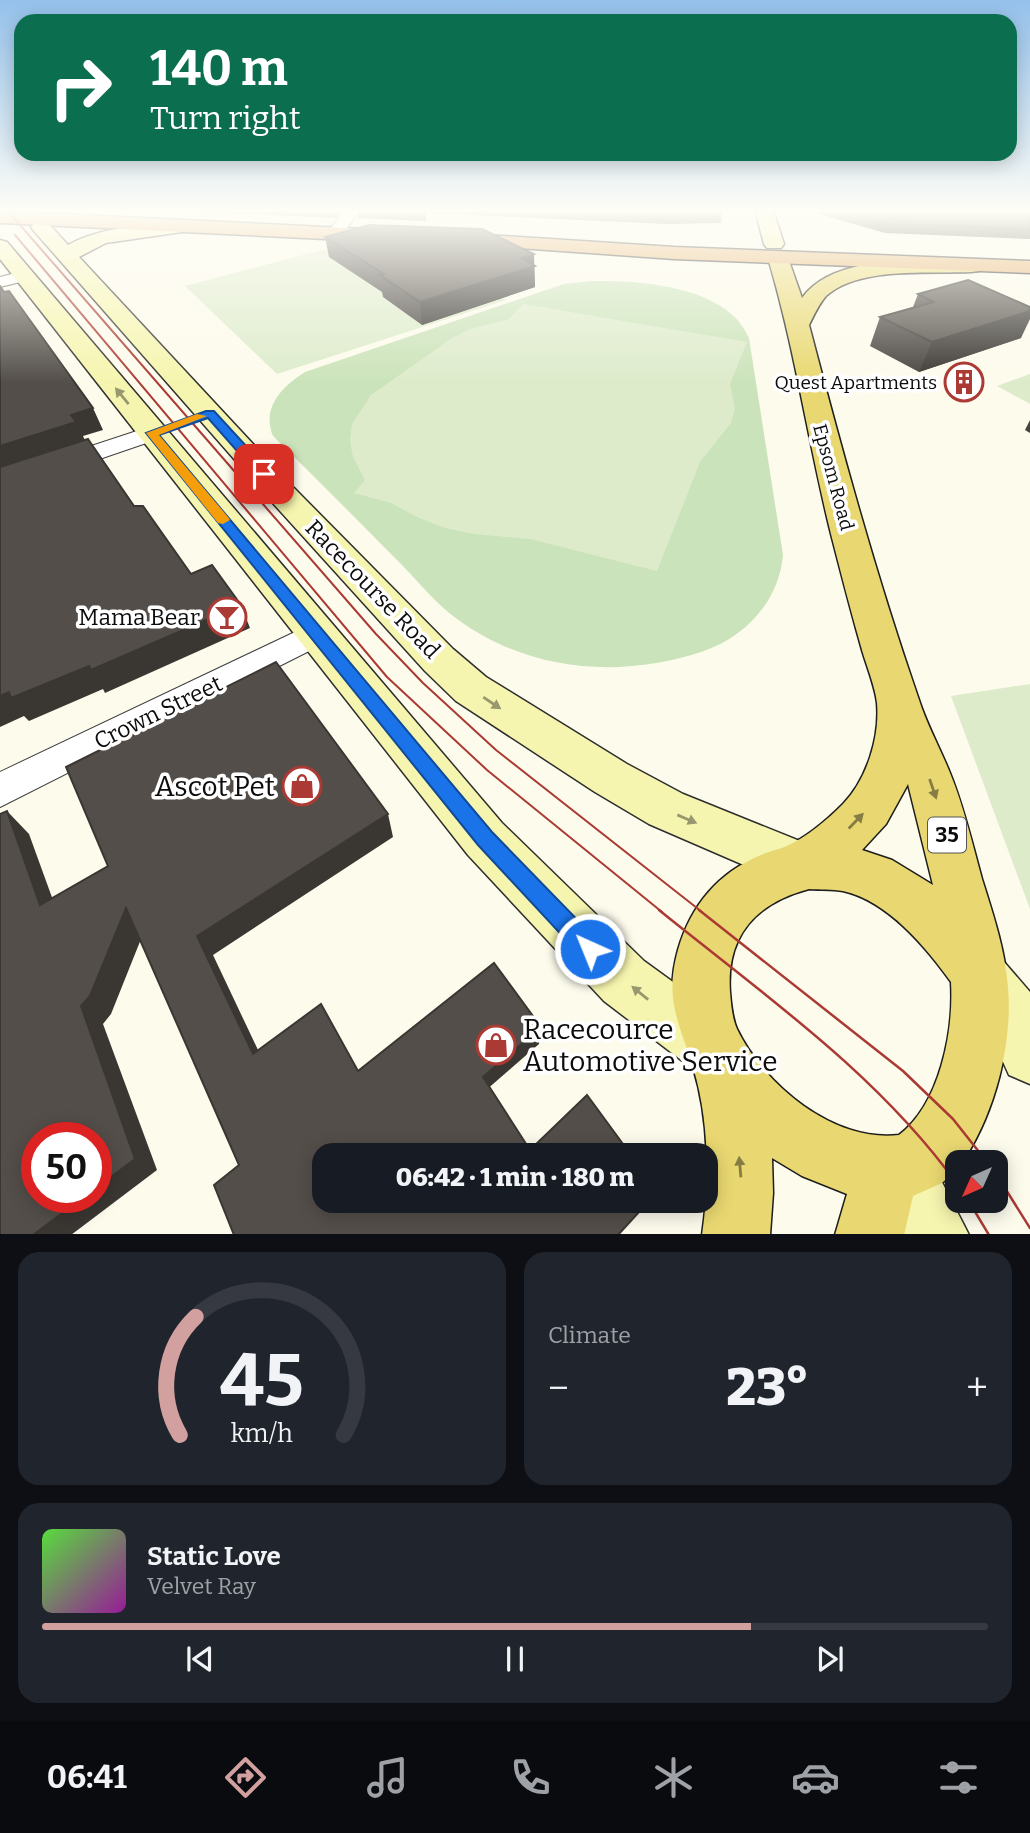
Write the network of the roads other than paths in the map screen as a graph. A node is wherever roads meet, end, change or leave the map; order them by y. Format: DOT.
graph roads {
  1 [pos="8,268"];
  2 [pos="78,268"];
  3 [pos="780,268"];
  4 [pos="949,268"];
  5 [pos="796,327"];
  6 [pos="210,413"];
  7 [pos="152,433"];
  8 [pos="0,485"];
  9 [pos="316,634"];
  10 [pos="898,703"];
  11 [pos="0,790"];
  12 [pos="801,864"];
  13 [pos="978,973"];
  14 [pos="718,1054"];
  15 [pos="1030,1054"];
  16 [pos="892,1169"];
  17 [pos="736,1234"];
  18 [pos="869,1234"];
  19 [pos="935,1234"];
  7 -- 1 [label="main road, one-way"];
  2 -- 6 [label="main road, Racecourse Road"];
  3 -- 5 [label="main road, Epsom Road / 35"];
  4 -- 5 [label="main road"];
  5 -- 10 [label="main road, Epsom Road / 35"];
  6 -- 7 [label="main road"];
  6 -- 12 [label="main road, Racecourse Road, one-way"];
  7 -- 8 [label="street"];
  7 -- 9 [label="main road"];
  9 -- 11 [label="street, Crown Street"];
  14 -- 9 [label="main road, one-way"];
  12 -- 10 [label="main road, Epsom Road / 35, one-way"];
  10 -- 13 [label="main road, Epsom Road / 35, one-way"];
  12 -- 13 [label="main road, 35"];
  12 -- 14 [label="main road, 35"];
  13 -- 15 [label="main road, Epsom Road"];
  13 -- 16 [label="main road, 35"];
  14 -- 16 [label="main road, 35"];
  17 -- 14 [label="main road, 35, one-way"];
  16 -- 18 [label="main road"];
  16 -- 19 [label="main road"];
}
